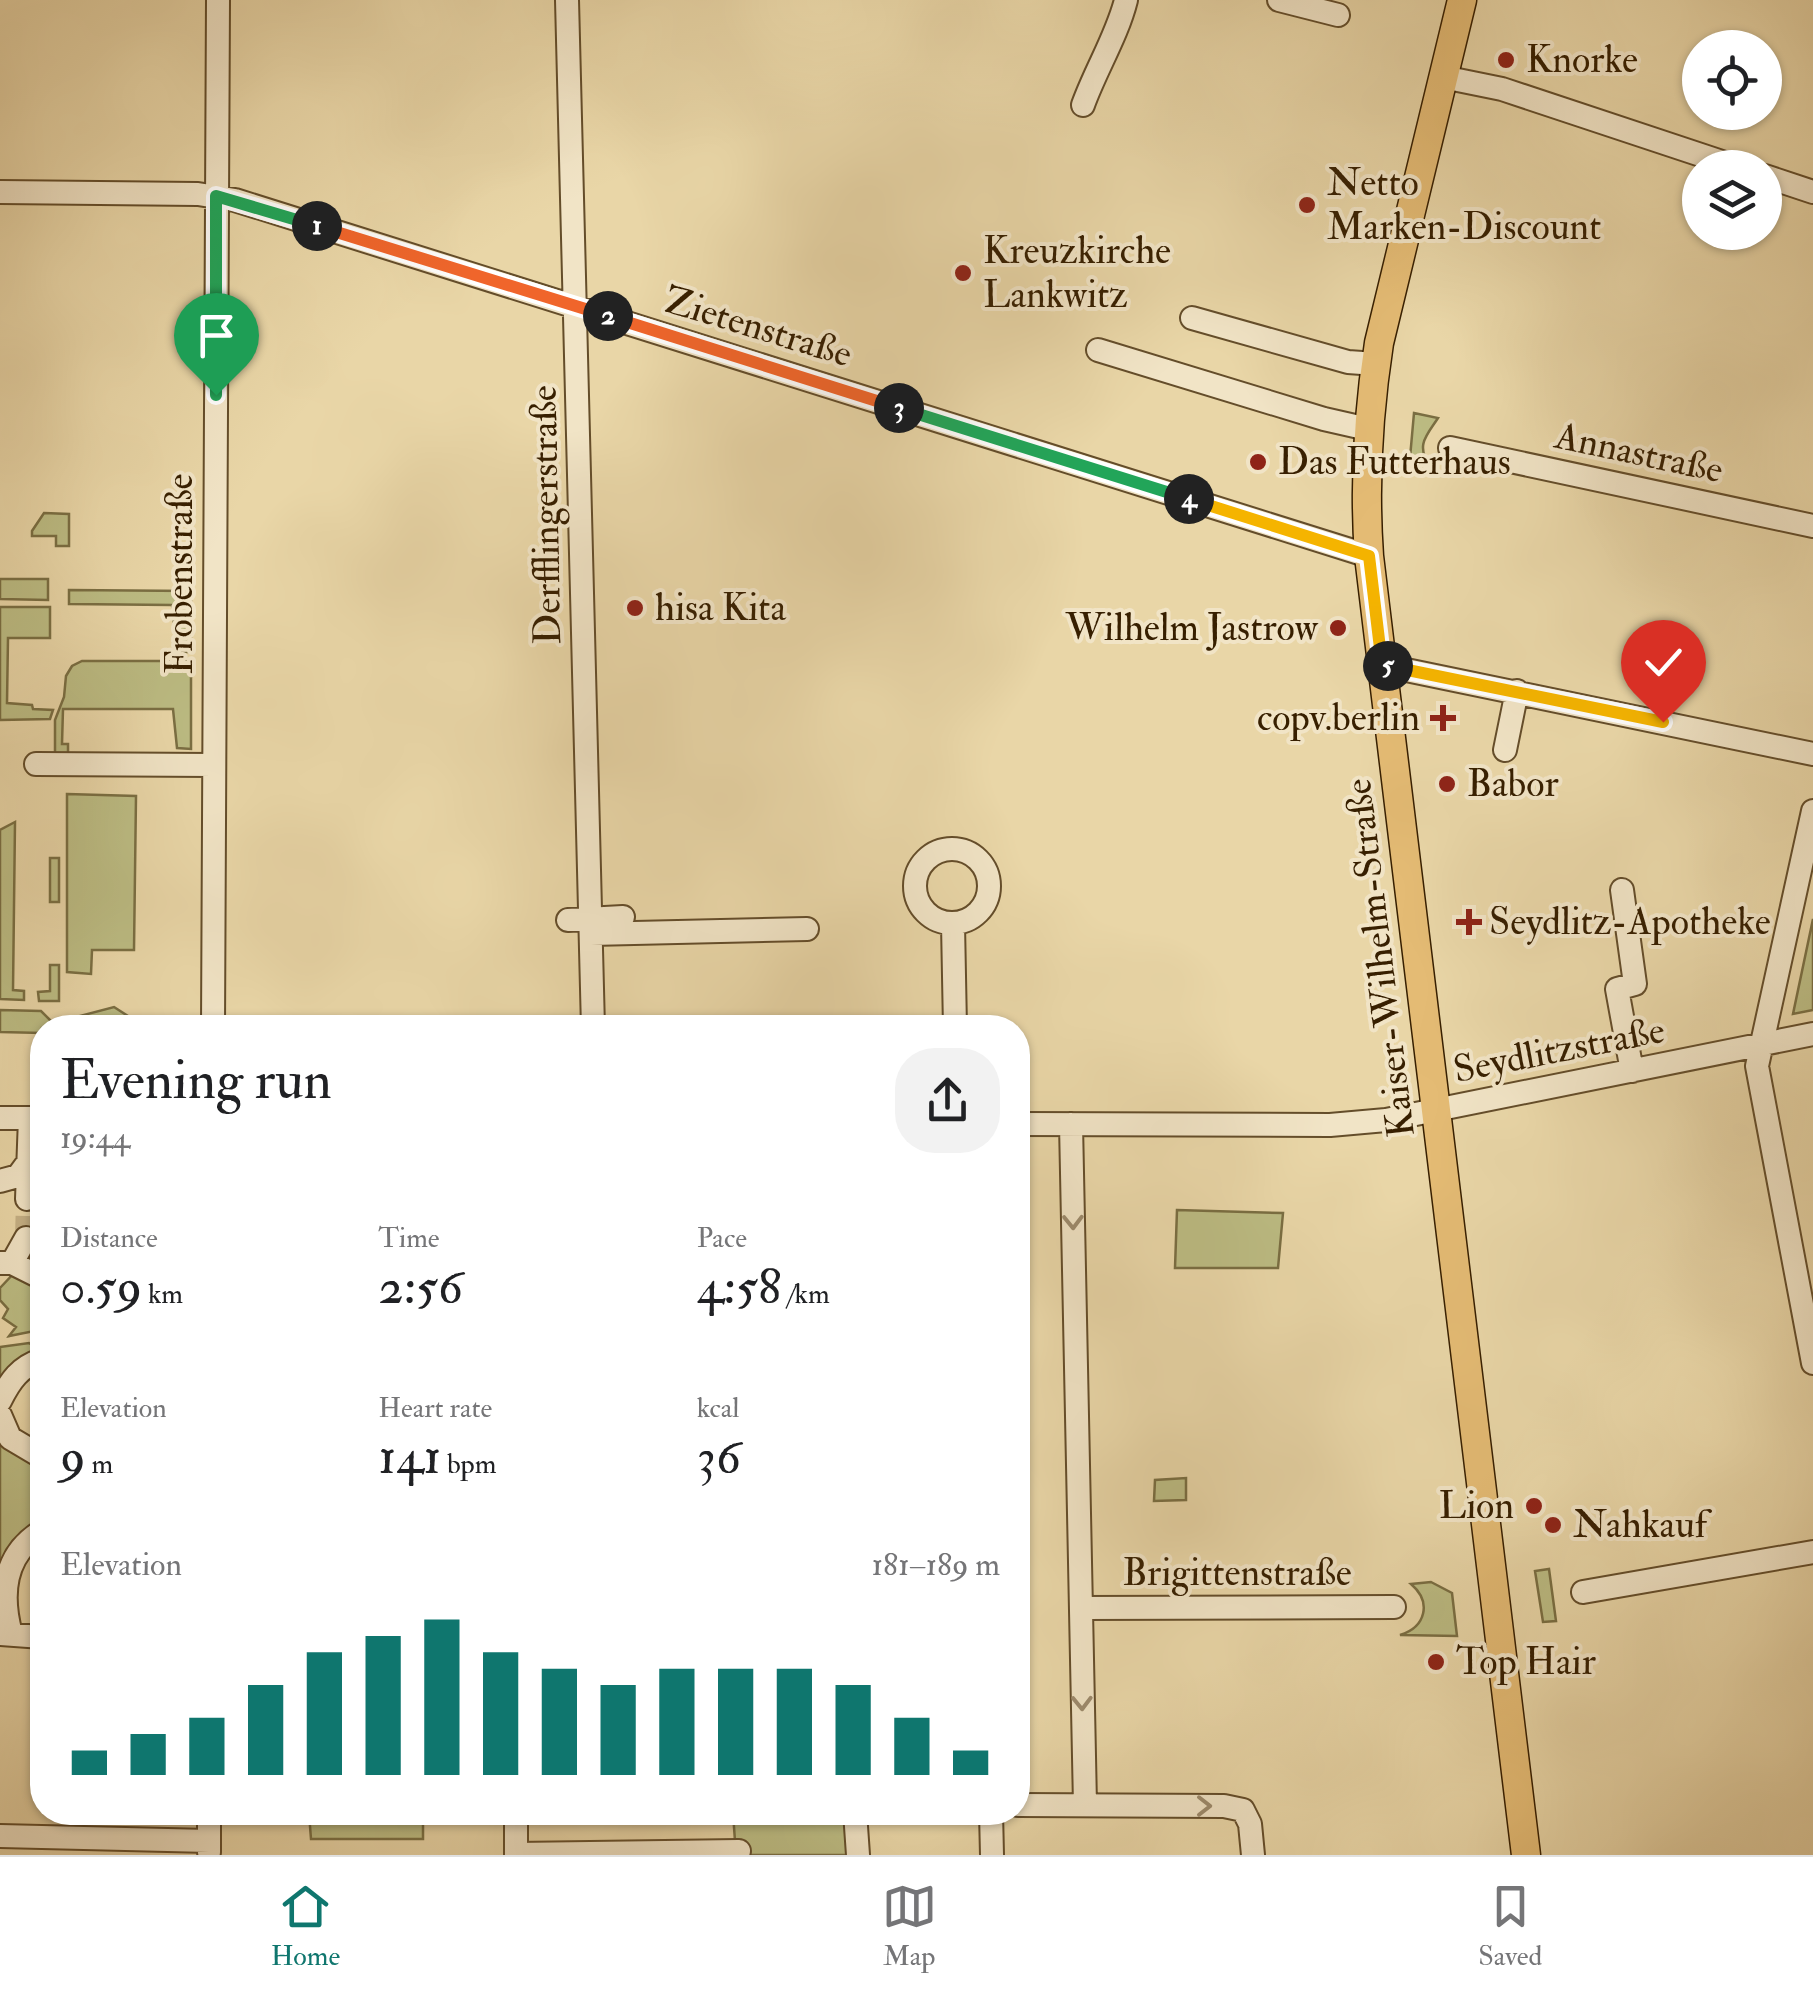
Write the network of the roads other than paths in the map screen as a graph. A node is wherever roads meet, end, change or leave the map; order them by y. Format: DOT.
graph roads {
  1 [pos="218,0"];
  2 [pos="567,0"];
  3 [pos="1126,0"];
  4 [pos="1280,0"];
  5 [pos="1462,0"];
  6 [pos="1338,15"];
  7 [pos="1444,77"];
  8 [pos="1083,105"];
  9 [pos="1686,150"];
  10 [pos="1782,182"];
  11 [pos="0,192"];
  12 [pos="1813,192"];
  13 [pos="216,196"];
  14 [pos="576,306"];
  15 [pos="1192,318"];
  16 [pos="1098,350"];
  17 [pos="1376,364"];
  18 [pos="1368,428"];
  19 [pos="1450,448"];
  20 [pos="1813,526"];
  21 [pos="1369,556"];
  22 [pos="1382,665"];
  23 [pos="1518,691"];
  24 [pos="1505,750"];
  25 [pos="1813,754"];
  26 [pos="36,764"];
  27 [pos="214,764"];
  28 [pos="1813,811"];
  29 [pos="1622,890"];
  30 [pos="624,917"];
  31 [pos="583,924"];
  32 [pos="953,924"];
  33 [pos="807,928"];
  34 [pos="213,1015"];
  35 [pos="592,1015"];
  36 [pos="955,1015"];
  37 [pos="1813,1034"];
  38 [pos="1762,1044"];
  39 [pos="1632,1071"];
  40 [pos="1436,1111"];
  41 [pos="0,1118"];
  42 [pos="30,1118"];
  43 [pos="1030,1124"];
  44 [pos="1071,1124"];
  45 [pos="30,1150"];
  46 [pos="28,1161"];
  47 [pos="0,1181"];
  48 [pos="27,1199"];
  49 [pos="26,1238"];
  50 [pos="6,1263"];
  51 [pos="30,1273"];
  52 [pos="1813,1363"];
  53 [pos="30,1365"];
  54 [pos="0,1402"];
  55 [pos="0,1415"];
  56 [pos="30,1450"];
  57 [pos="30,1538"];
  58 [pos="1813,1552"];
  59 [pos="1584,1592"];
  60 [pos="1394,1607"];
  61 [pos="1081,1608"];
  62 [pos="6,1634"];
  63 [pos="1030,1805"];
  64 [pos="1085,1805"];
  65 [pos="516,1825"];
  66 [pos="856,1825"];
  67 [pos="991,1825"];
  68 [pos="0,1836"];
  69 [pos="209,1848"];
  70 [pos="740,1850"];
  71 [pos="516,1854"];
  72 [pos="858,1855"];
  73 [pos="992,1855"];
  74 [pos="1253,1855"];
  75 [pos="1526,1855"];
  1 -- 13 [label="street, Frobenstraße"];
  2 -- 14 [label="street, Derfflingerstraße"];
  3 -- 8 [label="street"];
  4 -- 6 [label="street"];
  5 -- 7 [label="main road, Kaiser-Wilhelm-Straße"];
  7 -- 9 [label="street"];
  7 -- 17 [label="main road, Kaiser-Wilhelm-Straße"];
  10 -- 12 [label="street"];
  11 -- 13 [label="street, Zietenstraße"];
  13 -- 14 [label="street, Zietenstraße"];
  13 -- 27 [label="street, Frobenstraße"];
  14 -- 21 [label="street, Zietenstraße"];
  14 -- 31 [label="street, Derfflingerstraße"];
  15 -- 17 [label="street"];
  16 -- 18 [label="street"];
  17 -- 18 [label="main road, Kaiser-Wilhelm-Straße"];
  18 -- 21 [label="main road, Kaiser-Wilhelm-Straße"];
  19 -- 20 [label="street, Annastraße"];
  21 -- 22 [label="main road, Kaiser-Wilhelm-Straße"];
  22 -- 23 [label="street"];
  22 -- 40 [label="main road, Kaiser-Wilhelm-Straße"];
  23 -- 24 [label="street"];
  23 -- 25 [label="street"];
  26 -- 27 [label="street"];
  27 -- 34 [label="street, Frobenstraße"];
  28 -- 38 [label="street"];
  29 -- 39 [label="street"];
  30 -- 31 [label="street"];
  31 -- 33 [label="street"];
  31 -- 35 [label="street, Derfflingerstraße"];
  32 -- 36 [label="street"];
  37 -- 38 [label="street, Seydlitzstraße"];
  38 -- 39 [label="street, Seydlitzstraße"];
  38 -- 52 [label="street"];
  39 -- 40 [label="street, Seydlitzstraße"];
  40 -- 44 [label="street, Seydlitzstraße"];
  40 -- 75 [label="main road, Kaiser-Wilhelm-Straße"];
  41 -- 42 [label="street"];
  43 -- 44 [label="street, Seydlitzstraße"];
  44 -- 61 [label="street, one-way"];
  45 -- 46 [label="street"];
  46 -- 47 [label="street"];
  46 -- 48 [label="street"];
  49 -- 50 [label="street"];
  50 -- 51 [label="street"];
  53 -- 54 [label="street"];
  55 -- 56 [label="street"];
  57 -- 62 [label="street"];
  58 -- 59 [label="street"];
  60 -- 61 [label="street, Brigittenstraße"];
  61 -- 64 [label="street, one-way"];
  63 -- 64 [label="street"];
  64 -- 74 [label="street, one-way"];
  65 -- 71 [label="street"];
  66 -- 72 [label="street"];
  67 -- 73 [label="street"];
  68 -- 69 [label="street"];
  70 -- 71 [label="street"];
}
